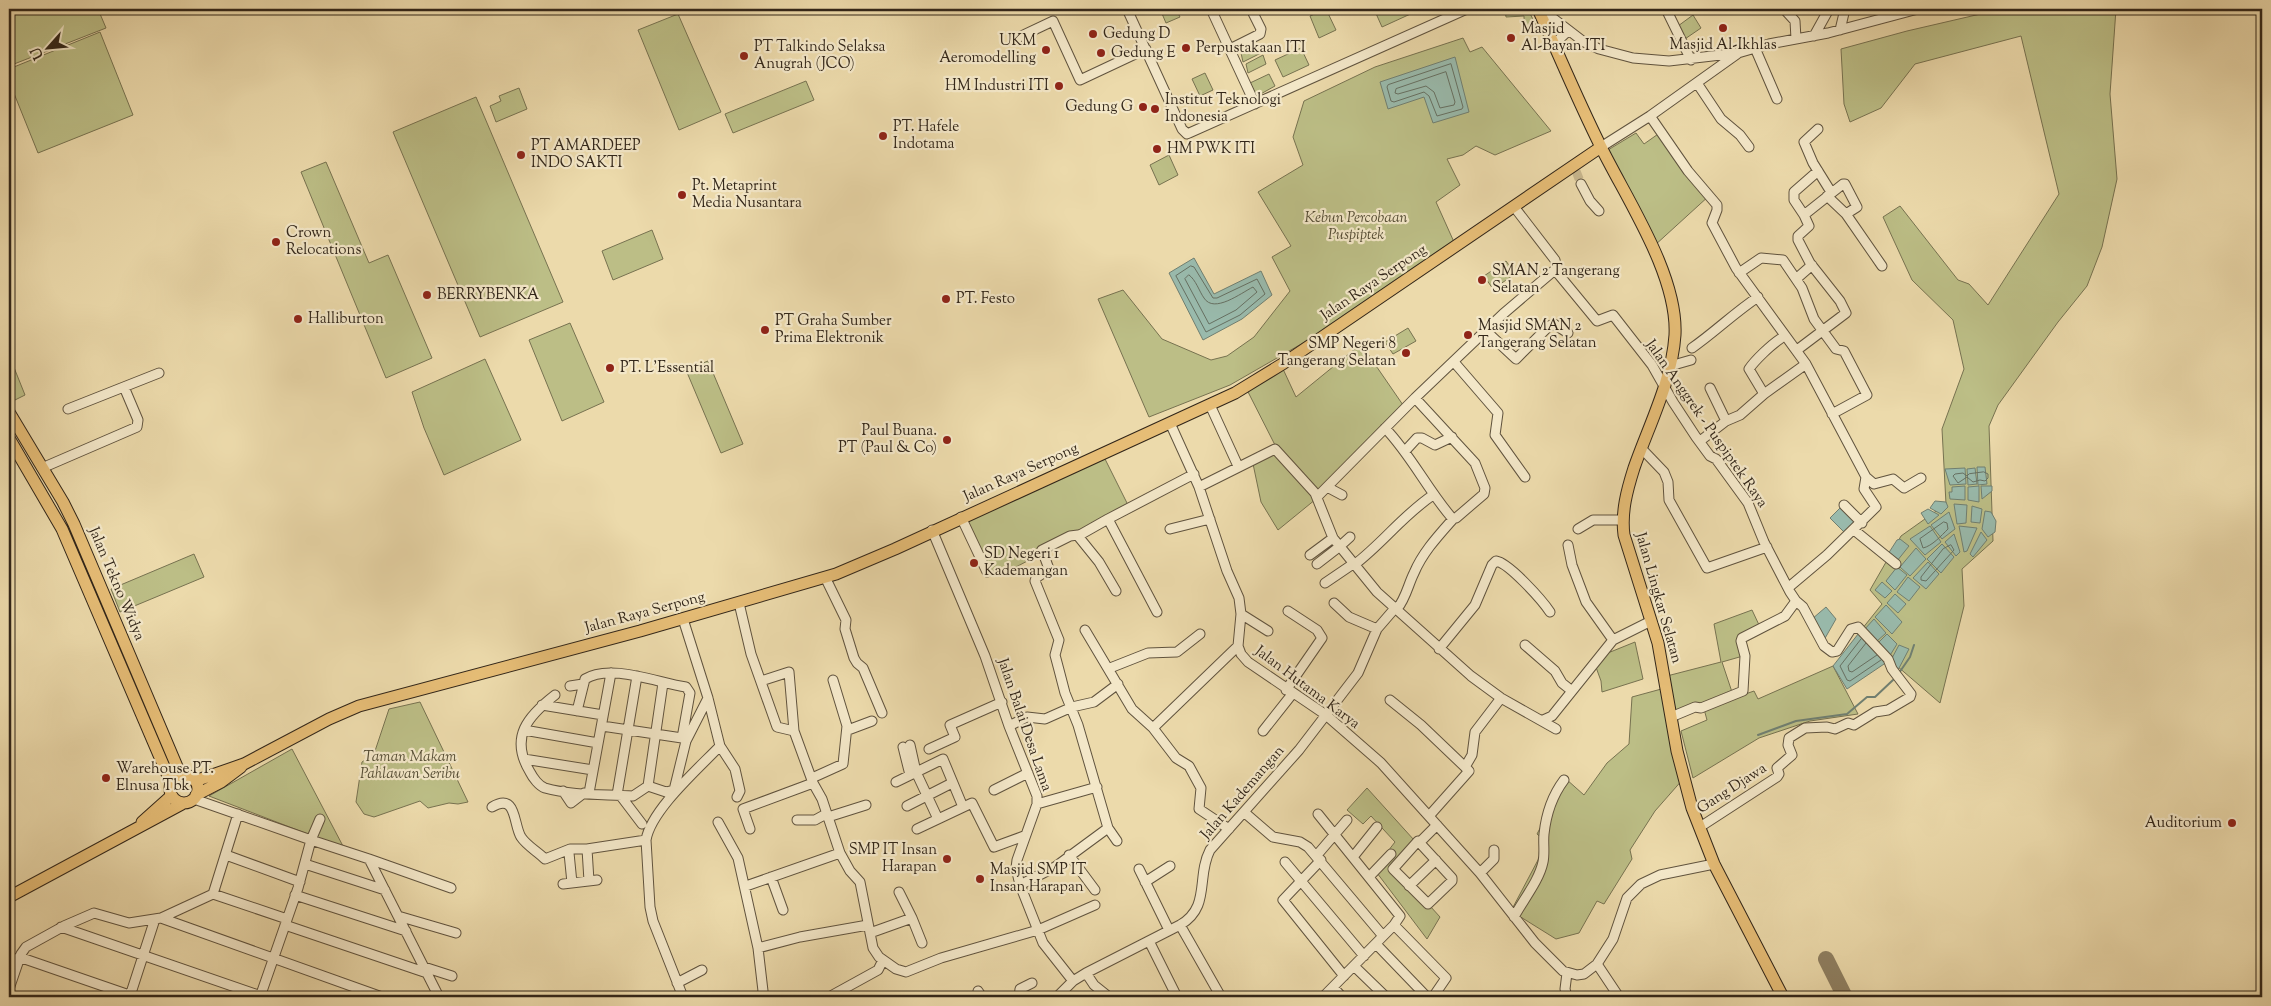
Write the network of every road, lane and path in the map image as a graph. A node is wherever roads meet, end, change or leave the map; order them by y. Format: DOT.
graph roads {
  1 [pos="1127,9"];
  2 [pos="1211,9"];
  3 [pos="1251,9"];
  4 [pos="1467,9"];
  5 [pos="1540,9"];
  6 [pos="1666,9"];
  7 [pos="1784,9"];
  8 [pos="1829,9"];
  9 [pos="1845,9"];
  10 [pos="1918,9"];
  11 [pos="1840,30"];
  12 [pos="1568,31"];
  13 [pos="1814,36"];
  14 [pos="1015,39"];
  15 [pos="1796,39"];
  16 [pos="1554,44"];
  17 [pos="1755,48"];
  18 [pos="1146,49"];
  19 [pos="1230,49"];
  20 [pos="1738,53"];
  21 [pos="1690,60"];
  22 [pos="1697,83"];
  23 [pos="1777,99"];
  24 [pos="1256,104"];
  25 [pos="1650,116"];
  26 [pos="1818,129"];
  27 [pos="1749,147"];
  28 [pos="1601,148"];
  29 [pos="1818,171"];
  30 [pos="1581,184"];
  31 [pos="1829,194"];
  32 [pos="1515,208"];
  33 [pos="1599,211"];
  34 [pos="1804,214"];
  35 [pos="1846,214"];
  36 [pos="1812,265"];
  37 [pos="1882,266"];
  38 [pos="1555,270"];
  39 [pos="1739,273"];
  40 [pos="1796,279"];
  41 [pos="1758,297"];
  42 [pos="1824,330"];
  43 [pos="1486,331"];
  44 [pos="1568,333"];
  45 [pos="1780,339"];
  46 [pos="1692,348"];
  47 [pos="1797,350"];
  48 [pos="1691,360"];
  49 [pos="1454,362"];
  50 [pos="1806,364"];
  51 [pos="1670,366"];
  52 [pos="159,373"];
  53 [pos="1664,386"];
  54 [pos="124,387"];
  55 [pos="1710,388"];
  56 [pos="1764,394"];
  57 [pos="1415,398"];
  58 [pos="1210,405"];
  59 [pos="68,410"];
  60 [pos="9,412"];
  61 [pos="1832,414"];
  62 [pos="1726,421"];
  63 [pos="1170,423"];
  64 [pos="1385,428"];
  65 [pos="1452,437"];
  66 [pos="9,438"];
  67 [pos="1700,441"];
  68 [pos="1641,448"];
  69 [pos="1406,450"];
  70 [pos="1238,466"];
  71 [pos="42,468"];
  72 [pos="1194,474"];
  73 [pos="1524,477"];
  74 [pos="1867,478"];
  75 [pos="1921,478"];
  76 [pos="1199,487"];
  77 [pos="1327,487"];
  78 [pos="1342,495"];
  79 [pos="1433,495"];
  80 [pos="1317,497"];
  81 [pos="1844,505"];
  82 [pos="961,517"];
  83 [pos="1210,519"];
  84 [pos="1453,519"];
  85 [pos="1108,520"];
  86 [pos="1623,520"];
  87 [pos="1862,523"];
  88 [pos="1170,529"];
  89 [pos="1578,529"];
  90 [pos="932,530"];
  91 [pos="1854,530"];
  92 [pos="1078,535"];
  93 [pos="1350,537"];
  94 [pos="1333,538"];
  95 [pos="1568,545"];
  96 [pos="1339,547"];
  97 [pos="1767,547"];
  98 [pos="1310,555"];
  99 [pos="1317,564"];
  100 [pos="1896,564"];
  101 [pos="1354,565"];
  102 [pos="987,572"];
  103 [pos="826,577"];
  104 [pos="1325,582"];
  105 [pos="1789,587"];
  106 [pos="1116,591"];
  107 [pos="1796,602"];
  108 [pos="739,603"];
  109 [pos="1334,603"];
  110 [pos="1397,608"];
  111 [pos="1288,611"];
  112 [pos="1157,612"];
  113 [pos="1550,612"];
  114 [pos="1241,614"];
  115 [pos="682,619"];
  116 [pos="1651,621"];
  117 [pos="1063,623"];
  118 [pos="1055,628"];
  119 [pos="1377,629"];
  120 [pos="1085,630"];
  121 [pos="1268,631"];
  122 [pos="1200,634"];
  123 [pos="1614,640"];
  124 [pos="1525,645"];
  125 [pos="1238,646"];
  126 [pos="1439,649"];
  127 [pos="1110,668"];
  128 [pos="611,673"];
  129 [pos="637,676"];
  130 [pos="833,680"];
  131 [pos="761,681"];
  132 [pos="583,684"];
  133 [pos="663,684"];
  134 [pos="1118,684"];
  135 [pos="570,686"];
  136 [pos="1290,691"];
  137 [pos="1572,691"];
  138 [pos="555,695"];
  139 [pos="708,698"];
  140 [pos="1501,698"];
  141 [pos="1390,700"];
  142 [pos="1002,702"];
  143 [pos="542,705"];
  144 [pos="1072,707"];
  145 [pos="577,710"];
  146 [pos="882,713"];
  147 [pos="603,715"];
  148 [pos="1326,715"];
  149 [pos="1671,717"];
  150 [pos="872,720"];
  151 [pos="1543,720"];
  152 [pos="602,726"];
  153 [pos="1009,726"];
  154 [pos="1153,728"];
  155 [pos="1556,729"];
  156 [pos="524,730"];
  157 [pos="628,730"];
  158 [pos="848,730"];
  159 [pos="794,731"];
  160 [pos="1263,731"];
  161 [pos="655,734"];
  162 [pos="684,740"];
  163 [pos="598,743"];
  164 [pos="720,746"];
  165 [pos="906,746"];
  166 [pos="929,749"];
  167 [pos="524,759"];
  168 [pos="244,764"];
  169 [pos="1465,767"];
  170 [pos="594,770"];
  171 [pos="1028,772"];
  172 [pos="913,773"];
  173 [pos="181,776"];
  174 [pos="812,780"];
  175 [pos="1564,780"];
  176 [pos="194,781"];
  177 [pos="171,782"];
  178 [pos="896,782"];
  179 [pos="952,783"];
  180 [pos="648,786"];
  181 [pos="1097,787"];
  182 [pos="994,790"];
  183 [pos="587,793"];
  184 [pos="618,795"];
  185 [pos="171,796"];
  186 [pos="928,796"];
  187 [pos="195,797"];
  188 [pos="737,797"];
  189 [pos="182,804"];
  190 [pos="1037,804"];
  191 [pos="866,805"];
  192 [pos="907,806"];
  193 [pos="492,807"];
  194 [pos="963,807"];
  195 [pos="1245,813"];
  196 [pos="238,814"];
  197 [pos="1318,814"];
  198 [pos="827,816"];
  199 [pos="1429,816"];
  200 [pos="320,819"];
  201 [pos="797,820"];
  202 [pos="938,820"];
  203 [pos="1346,820"];
  204 [pos="718,822"];
  205 [pos="642,824"];
  206 [pos="1437,825"];
  207 [pos="1377,826"];
  208 [pos="137,827"];
  209 [pos="1700,827"];
  210 [pos="1108,828"];
  211 [pos="750,829"];
  212 [pos="918,829"];
  213 [pos="1228,829"];
  214 [pos="1335,834"];
  215 [pos="1024,836"];
  216 [pos="312,840"];
  217 [pos="646,840"];
  218 [pos="1117,841"];
  219 [pos="1420,842"];
  220 [pos="587,850"];
  221 [pos="1494,850"];
  222 [pos="570,853"];
  223 [pos="840,853"];
  224 [pos="226,854"];
  225 [pos="1391,854"];
  226 [pos="1069,855"];
  227 [pos="1319,858"];
  228 [pos="1353,858"];
  229 [pos="369,860"];
  230 [pos="1436,860"];
  231 [pos="1284,862"];
  232 [pos="305,864"];
  233 [pos="1714,864"];
  234 [pos="1170,866"];
  235 [pos="1139,869"];
  236 [pos="1480,873"];
  237 [pos="771,877"];
  238 [pos="1369,877"];
  239 [pos="1302,881"];
  240 [pos="300,882"];
  241 [pos="1146,882"];
  242 [pos="1020,885"];
  243 [pos="746,886"];
  244 [pos="1409,886"];
  245 [pos="451,888"];
  246 [pos="384,890"];
  247 [pos="1095,890"];
  248 [pos="899,892"];
  249 [pos="213,894"];
  250 [pos="295,895"];
  251 [pos="9,897"];
  252 [pos="1095,905"];
  253 [pos="783,910"];
  254 [pos="398,916"];
  255 [pos="1514,917"];
  256 [pos="158,918"];
  257 [pos="912,918"];
  258 [pos="286,922"];
  259 [pos="129,923"];
  260 [pos="1180,925"];
  261 [pos="1394,925"];
  262 [pos="61,927"];
  263 [pos="869,929"];
  264 [pos="1038,930"];
  265 [pos="1169,930"];
  266 [pos="406,931"];
  267 [pos="151,932"];
  268 [pos="456,933"];
  269 [pos="1383,936"];
  270 [pos="1149,941"];
  271 [pos="922,943"];
  272 [pos="1376,944"];
  273 [pos="758,948"];
  274 [pos="144,955"];
  275 [pos="1364,956"];
  276 [pos="19,957"];
  277 [pos="273,958"];
  278 [pos="883,960"];
  279 [pos="1597,964"];
  280 [pos="1354,966"];
  281 [pos="426,970"];
  282 [pos="702,970"];
  283 [pos="1565,972"];
  284 [pos="1086,973"];
  285 [pos="452,976"];
  286 [pos="1344,976"];
  287 [pos="1073,981"];
  288 [pos="677,983"];
  289 [pos="1032,983"];
  290 [pos="1333,988"];
  291 [pos="9,989"];
  292 [pos="110,993"];
  293 [pos="9,995"];
  294 [pos="132,996"];
  295 [pos="15,997"];
  296 [pos="262,997"];
  297 [pos="382,997"];
  298 [pos="439,997"];
  299 [pos="683,997"];
  300 [pos="761,997"];
  301 [pos="829,997"];
  302 [pos="1019,997"];
  303 [pos="1057,997"];
  304 [pos="1109,997"];
  305 [pos="1177,997"];
  306 [pos="1221,997"];
  307 [pos="1323,997"];
  308 [pos="1342,997"];
  309 [pos="1386,997"];
  310 [pos="1427,997"];
  311 [pos="1434,997"];
  312 [pos="1567,997"];
  313 [pos="1619,997"];
  314 [pos="1783,997"];
  1 -- 18 [label="street"];
  2 -- 19 [label="street"];
  3 -- 19 [label="street"];
  4 -- 24 [label="street"];
  5 -- 12 [label="street"];
  5 -- 16 [label="main road, Jalan Lingkar Selatan"];
  6 -- 21 [label="street"];
  7 -- 15 [label="street"];
  8 -- 13 [label="street"];
  9 -- 11 [label="street"];
  10 -- 11 [label="street"];
  11 -- 13 [label="street"];
  12 -- 16 [label="street"];
  12 -- 21 [label="street"];
  13 -- 15 [label="street"];
  14 -- 18 [label="street"];
  15 -- 17 [label="street"];
  16 -- 28 [label="main road, Jalan Lingkar Selatan"];
  17 -- 20 [label="street"];
  17 -- 23 [label="street"];
  18 -- 24 [label="street"];
  19 -- 24 [label="street"];
  20 -- 21 [label="street"];
  20 -- 22 [label="street, Jalan Raya Serpong"];
  22 -- 25 [label="street, Jalan Raya Serpong"];
  22 -- 27 [label="street"];
  25 -- 28 [label="street, Jalan Raya Serpong"];
  25 -- 39 [label="street"];
  26 -- 29 [label="street"];
  28 -- 32 [label="main road, Jalan Raya Serpong"];
  28 -- 51 [label="main road, Jalan Lingkar Selatan"];
  29 -- 31 [label="street"];
  29 -- 34 [label="street"];
  30 -- 33 [label="street"];
  31 -- 34 [label="street"];
  31 -- 35 [label="street"];
  31 -- 35 [label="street"];
  32 -- 38 [label="street"];
  32 -- 58 [label="main road, Jalan Raya Serpong"];
  34 -- 36 [label="street"];
  35 -- 37 [label="street"];
  36 -- 40 [label="street"];
  36 -- 42 [label="street"];
  38 -- 43 [label="street"];
  38 -- 53 [label="street, Jalan Anggrek - Puspiptek Raya"];
  39 -- 40 [label="street"];
  39 -- 41 [label="street"];
  40 -- 42 [label="street"];
  41 -- 46 [label="street"];
  41 -- 47 [label="street"];
  42 -- 47 [label="street"];
  42 -- 61 [label="street"];
  43 -- 44 [label="street"];
  43 -- 49 [label="street"];
  45 -- 56 [label="street"];
  47 -- 50 [label="street"];
  48 -- 51 [label="street"];
  49 -- 57 [label="street"];
  49 -- 73 [label="street"];
  50 -- 56 [label="street"];
  50 -- 61 [label="street"];
  51 -- 53 [label="main road, Jalan Lingkar Selatan"];
  52 -- 54 [label="street"];
  53 -- 67 [label="street, Jalan Anggrek - Puspiptek Raya"];
  53 -- 68 [label="main road, Jalan Lingkar Selatan"];
  54 -- 59 [label="street"];
  54 -- 71 [label="street"];
  55 -- 62 [label="street"];
  56 -- 62 [label="street"];
  57 -- 64 [label="street"];
  57 -- 65 [label="street"];
  58 -- 63 [label="main road, Jalan Raya Serpong"];
  58 -- 70 [label="street"];
  60 -- 71 [label="main road, Jalan Tekno Widya"];
  61 -- 74 [label="street"];
  62 -- 67 [label="street"];
  63 -- 72 [label="street, Jalan Hutama Karya"];
  63 -- 82 [label="main road, Jalan Raya Serpong"];
  64 -- 69 [label="street"];
  64 -- 77 [label="street"];
  65 -- 69 [label="street"];
  65 -- 84 [label="street, Jalan Kademangan"];
  66 -- 177 [label="main road, Jalan Tekno Widya"];
  67 -- 97 [label="street, Jalan Anggrek - Puspiptek Raya"];
  68 -- 86 [label="main road, Jalan Lingkar Selatan"];
  68 -- 97 [label="street"];
  69 -- 79 [label="street"];
  70 -- 76 [label="street"];
  70 -- 80 [label="street"];
  71 -- 173 [label="main road, Jalan Tekno Widya"];
  72 -- 76 [label="street, Jalan Hutama Karya"];
  72 -- 85 [label="street"];
  74 -- 75 [label="street"];
  74 -- 87 [label="street"];
  76 -- 83 [label="street, Jalan Hutama Karya"];
  77 -- 78 [label="street"];
  77 -- 80 [label="street"];
  79 -- 84 [label="street"];
  79 -- 101 [label="street"];
  80 -- 94 [label="street"];
  81 -- 87 [label="street"];
  82 -- 90 [label="main road, Jalan Raya Serpong"];
  82 -- 102 [label="street"];
  83 -- 88 [label="street"];
  83 -- 114 [label="street, Jalan Hutama Karya"];
  84 -- 110 [label="street, Jalan Kademangan"];
  85 -- 92 [label="street"];
  85 -- 112 [label="street"];
  86 -- 89 [label="street"];
  86 -- 116 [label="main road, Jalan Lingkar Selatan"];
  87 -- 91 [label="street"];
  90 -- 103 [label="main road, Jalan Raya Serpong"];
  90 -- 142 [label="street, Jalan Balai Desa Lama"];
  91 -- 100 [label="street"];
  91 -- 105 [label="street"];
  92 -- 106 [label="street"];
  92 -- 118 [label="street"];
  93 -- 96 [label="street"];
  94 -- 96 [label="street"];
  94 -- 98 [label="street"];
  95 -- 123 [label="street"];
  96 -- 99 [label="street"];
  96 -- 101 [label="street"];
  97 -- 105 [label="street, Jalan Anggrek - Puspiptek Raya"];
  101 -- 104 [label="street"];
  101 -- 110 [label="street"];
  103 -- 108 [label="main road, Jalan Raya Serpong"];
  103 -- 146 [label="street"];
  105 -- 107 [label="street, Gang Djawa"];
  107 -- 149 [label="street"];
  107 -- 209 [label="street, Gang Djawa"];
  108 -- 115 [label="main road, Jalan Raya Serpong"];
  108 -- 131 [label="street"];
  109 -- 119 [label="street"];
  110 -- 119 [label="street, Jalan Kademangan"];
  110 -- 126 [label="street"];
  111 -- 136 [label="street"];
  113 -- 126 [label="street"];
  114 -- 121 [label="street"];
  114 -- 125 [label="street, Jalan Hutama Karya"];
  115 -- 139 [label="street"];
  115 -- 168 [label="main road, Jalan Raya Serpong"];
  116 -- 123 [label="street"];
  116 -- 149 [label="main road, Jalan Lingkar Selatan"];
  117 -- 118 [label="street"];
  118 -- 144 [label="street"];
  119 -- 148 [label="street, Jalan Kademangan"];
  120 -- 127 [label="street"];
  122 -- 127 [label="street"];
  123 -- 137 [label="street"];
  124 -- 137 [label="street"];
  125 -- 136 [label="street, Jalan Hutama Karya"];
  125 -- 154 [label="street"];
  126 -- 140 [label="street"];
  127 -- 134 [label="street"];
  128 -- 129 [label="street"];
  128 -- 132 [label="street"];
  128 -- 147 [label="street"];
  129 -- 133 [label="street"];
  129 -- 157 [label="street"];
  130 -- 158 [label="street"];
  131 -- 159 [label="street"];
  131 -- 159 [label="street"];
  132 -- 135 [label="street"];
  132 -- 145 [label="street"];
  133 -- 161 [label="street"];
  133 -- 162 [label="street"];
  134 -- 144 [label="street"];
  134 -- 154 [label="street"];
  136 -- 148 [label="street, Jalan Hutama Karya"];
  136 -- 160 [label="street"];
  137 -- 151 [label="street"];
  138 -- 143 [label="street"];
  139 -- 162 [label="street"];
  139 -- 164 [label="street"];
  140 -- 151 [label="street"];
  140 -- 169 [label="street"];
  141 -- 169 [label="street"];
  142 -- 153 [label="street, Jalan Balai Desa Lama"];
  142 -- 166 [label="street"];
  143 -- 145 [label="street"];
  143 -- 156 [label="street"];
  144 -- 153 [label="street"];
  144 -- 181 [label="street"];
  145 -- 147 [label="street"];
  147 -- 152 [label="street"];
  148 -- 195 [label="street, Jalan Kademangan"];
  148 -- 199 [label="street, Jalan Hutama Karya"];
  149 -- 209 [label="main road, Jalan Lingkar Selatan"];
  150 -- 158 [label="street"];
  151 -- 155 [label="street"];
  152 -- 157 [label="street"];
  152 -- 163 [label="street"];
  153 -- 171 [label="street, Jalan Balai Desa Lama"];
  154 -- 213 [label="street"];
  156 -- 163 [label="street"];
  156 -- 167 [label="street"];
  157 -- 161 [label="street"];
  157 -- 184 [label="street"];
  158 -- 174 [label="street"];
  159 -- 174 [label="street"];
  161 -- 162 [label="street"];
  161 -- 180 [label="street"];
  162 -- 180 [label="street"];
  163 -- 170 [label="street"];
  164 -- 188 [label="street"];
  164 -- 217 [label="street"];
  165 -- 172 [label="street"];
  167 -- 170 [label="street"];
  167 -- 183 [label="street"];
  168 -- 176 [label="main road, Jalan Raya Serpong"];
  168 -- 187 [label="main road, Jalan Raya Serpong"];
  169 -- 199 [label="street"];
  170 -- 183 [label="street"];
  171 -- 182 [label="street"];
  171 -- 190 [label="street, Jalan Balai Desa Lama"];
  172 -- 178 [label="street"];
  172 -- 179 [label="street"];
  172 -- 186 [label="street"];
  173 -- 176 [label="main road"];
  173 -- 177 [label="main road"];
  174 -- 198 [label="street"];
  174 -- 211 [label="street"];
  175 -- 255 [label="street"];
  176 -- 187 [label="main road"];
  177 -- 185 [label="main road"];
  179 -- 186 [label="street"];
  179 -- 194 [label="street"];
  180 -- 184 [label="street"];
  181 -- 190 [label="street"];
  181 -- 210 [label="street"];
  183 -- 184 [label="street"];
  184 -- 205 [label="street"];
  185 -- 189 [label="main road"];
  185 -- 208 [label="main road"];
  186 -- 192 [label="street"];
  186 -- 202 [label="street"];
  187 -- 189 [label="main road"];
  187 -- 196 [label="street"];
  189 -- 208 [label="main road"];
  190 -- 215 [label="street, Jalan Balai Desa Lama"];
  191 -- 198 [label="street"];
  193 -- 220 [label="street"];
  194 -- 202 [label="street"];
  194 -- 215 [label="street"];
  195 -- 213 [label="street, Jalan Kademangan"];
  195 -- 227 [label="street"];
  196 -- 216 [label="street"];
  196 -- 224 [label="street"];
  197 -- 214 [label="street"];
  198 -- 201 [label="street"];
  198 -- 223 [label="street"];
  199 -- 206 [label="street, Jalan Hutama Karya"];
  200 -- 216 [label="street"];
  202 -- 212 [label="street"];
  203 -- 214 [label="street"];
  204 -- 243 [label="street"];
  206 -- 219 [label="street"];
  206 -- 236 [label="street, Jalan Hutama Karya"];
  207 -- 228 [label="street"];
  208 -- 251 [label="main road"];
  209 -- 233 [label="main road, Jalan Lingkar Selatan"];
  210 -- 218 [label="street"];
  210 -- 226 [label="street"];
  213 -- 260 [label="street, Jalan Kademangan"];
  214 -- 227 [label="street"];
  214 -- 228 [label="street"];
  215 -- 242 [label="street, Jalan Balai Desa Lama"];
  216 -- 229 [label="street"];
  216 -- 232 [label="street"];
  217 -- 220 [label="street"];
  217 -- 288 [label="street"];
  219 -- 230 [label="street"];
  219 -- 244 [label="street"];
  220 -- 222 [label="street"];
  221 -- 236 [label="street"];
  223 -- 237 [label="street"];
  223 -- 263 [label="street"];
  224 -- 240 [label="street"];
  224 -- 249 [label="street"];
  225 -- 238 [label="street"];
  226 -- 242 [label="street"];
  226 -- 247 [label="street"];
  227 -- 239 [label="street"];
  227 -- 269 [label="street"];
  228 -- 238 [label="street"];
  229 -- 245 [label="street"];
  229 -- 246 [label="street"];
  230 -- 244 [label="street"];
  230 -- 244 [label="street"];
  231 -- 239 [label="street"];
  232 -- 240 [label="street"];
  232 -- 246 [label="street"];
  233 -- 279 [label="street"];
  233 -- 314 [label="main road, Jalan Lingkar Selatan"];
  234 -- 241 [label="street"];
  235 -- 241 [label="street"];
  236 -- 255 [label="street, Jalan Hutama Karya"];
  237 -- 243 [label="street"];
  237 -- 253 [label="street"];
  238 -- 261 [label="street"];
  239 -- 275 [label="street"];
  239 -- 286 [label="street"];
  240 -- 250 [label="street"];
  241 -- 265 [label="street"];
  242 -- 264 [label="street, Jalan Balai Desa Lama"];
  243 -- 273 [label="street"];
  246 -- 254 [label="street"];
  248 -- 257 [label="street"];
  249 -- 256 [label="street"];
  249 -- 258 [label="street"];
  250 -- 258 [label="street"];
  250 -- 266 [label="street"];
  252 -- 264 [label="street"];
  254 -- 266 [label="street"];
  254 -- 268 [label="street"];
  255 -- 283 [label="street, Jalan Hutama Karya"];
  256 -- 259 [label="street"];
  256 -- 267 [label="street"];
  256 -- 277 [label="street"];
  257 -- 263 [label="street"];
  257 -- 271 [label="street"];
  258 -- 277 [label="street"];
  258 -- 281 [label="street"];
  259 -- 262 [label="street"];
  259 -- 267 [label="street"];
  260 -- 265 [label="street, Jalan Kademangan"];
  260 -- 306 [label="street"];
  261 -- 269 [label="street"];
  261 -- 311 [label="street"];
  262 -- 274 [label="street"];
  262 -- 276 [label="street"];
  263 -- 273 [label="street"];
  263 -- 278 [label="street"];
  264 -- 278 [label="street"];
  264 -- 287 [label="street, Jalan Balai Desa Lama"];
  265 -- 270 [label="street, Jalan Kademangan"];
  266 -- 281 [label="street"];
  267 -- 274 [label="street"];
  269 -- 272 [label="street"];
  270 -- 284 [label="street, Jalan Kademangan"];
  270 -- 305 [label="street"];
  272 -- 275 [label="street"];
  272 -- 310 [label="street"];
  273 -- 300 [label="street"];
  274 -- 294 [label="street"];
  274 -- 296 [label="street"];
  275 -- 280 [label="street"];
  276 -- 291 [label="street"];
  276 -- 292 [label="street"];
  277 -- 296 [label="street"];
  277 -- 297 [label="street"];
  278 -- 301 [label="street"];
  279 -- 283 [label="street"];
  279 -- 313 [label="street"];
  280 -- 286 [label="street"];
  280 -- 309 [label="street"];
  281 -- 285 [label="street"];
  281 -- 298 [label="street"];
  282 -- 288 [label="street"];
  283 -- 312 [label="street"];
  284 -- 287 [label="street, Jalan Kademangan"];
  284 -- 304 [label="street"];
  286 -- 290 [label="street"];
  287 -- 303 [label="street, Jalan Kademangan"];
  288 -- 299 [label="street"];
  289 -- 302 [label="street"];
  290 -- 307 [label="street"];
  290 -- 308 [label="street"];
  292 -- 294 [label="street"];
  293 -- 295 [label="street"];
}
